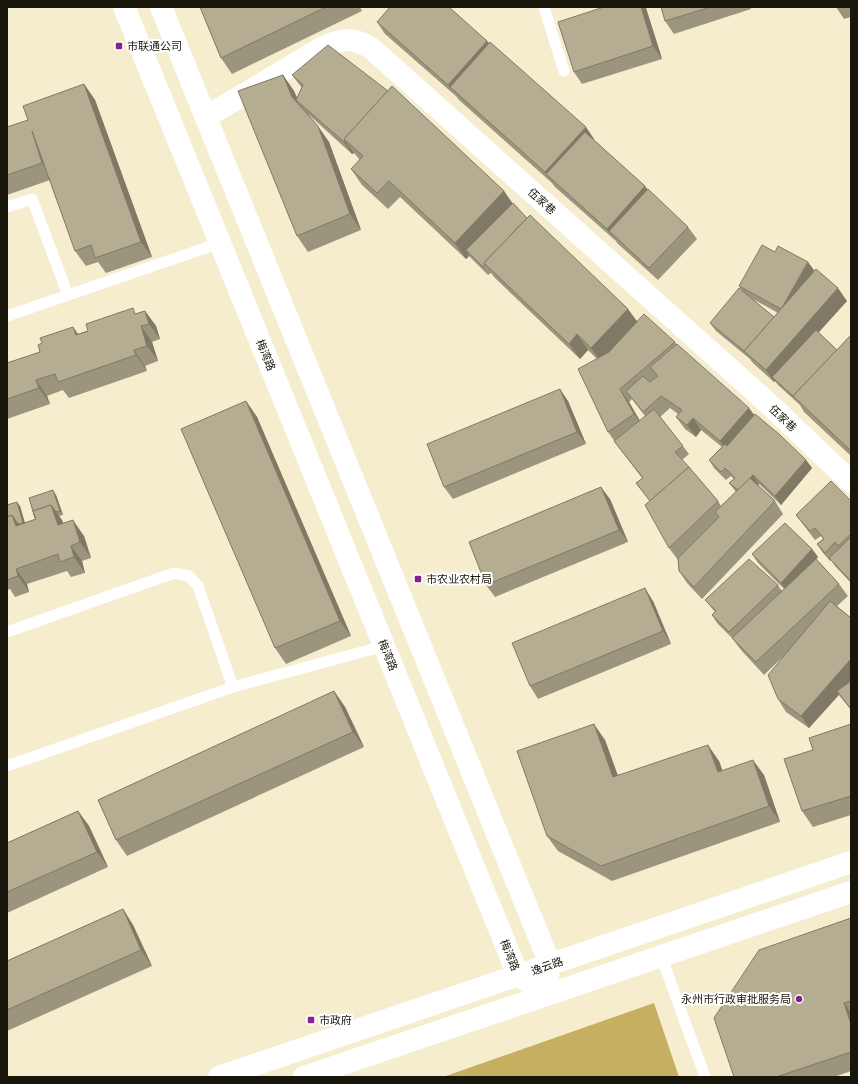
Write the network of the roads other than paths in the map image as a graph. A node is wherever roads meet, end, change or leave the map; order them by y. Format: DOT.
graph roads {
  1 [pos="124,7"];
  2 [pos="161,7"];
  3 [pos="544,7"];
  4 [pos="564,71"];
  5 [pos="206,117"];
  6 [pos="7,208"];
  7 [pos="220,243"];
  8 [pos="68,295"];
  9 [pos="7,316"];
  10 [pos="851,482"];
  11 [pos="7,632"];
  12 [pos="384,646"];
  13 [pos="233,686"];
  14 [pos="7,766"];
  15 [pos="851,862"];
  16 [pos="851,892"];
  17 [pos="661,956"];
  18 [pos="550,964"];
  19 [pos="518,975"];
  20 [pos="545,995"];
  21 [pos="219,1077"];
  22 [pos="304,1077"];
  23 [pos="705,1077"];
  1 -- 7 [label="street, 梅湾路"];
  2 -- 5 [label="street"];
  3 -- 4 [label="lane"];
  5 -- 10 [label="street, 伍家巷"];
  5 -- 18 [label="street"];
  6 -- 8 [label="lane"];
  7 -- 8 [label="lane"];
  7 -- 12 [label="street, 梅湾路"];
  8 -- 9 [label="lane"];
  11 -- 13 [label="lane"];
  12 -- 13 [label="lane"];
  12 -- 19 [label="street, 梅湾路"];
  13 -- 14 [label="lane"];
  15 -- 18 [label="street, 逸云路"];
  16 -- 17 [label="street"];
  17 -- 20 [label="street"];
  17 -- 23 [label="lane"];
  18 -- 19 [label="street, 逸云路"];
  18 -- 20 [label="street"];
  19 -- 20 [label="street, 梅湾路"];
  19 -- 21 [label="street, 逸云路"];
  20 -- 22 [label="street"];
}
